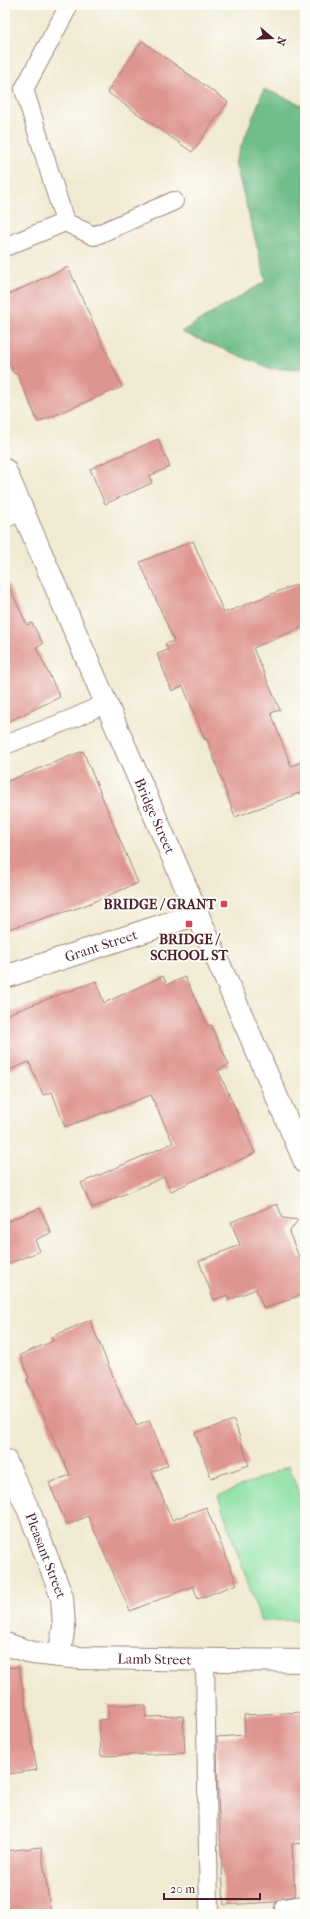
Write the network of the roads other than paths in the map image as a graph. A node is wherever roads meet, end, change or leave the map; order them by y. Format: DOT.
graph roads {
  1 [pos="64,5"];
  2 [pos="174,201"];
  3 [pos="65,222"];
  4 [pos="5,248"];
  5 [pos="5,470"];
  6 [pos="14,514"];
  7 [pos="106,703"];
  8 [pos="5,745"];
  9 [pos="197,914"];
  10 [pos="5,977"];
  11 [pos="305,1162"];
  12 [pos="5,1460"];
  13 [pos="5,1644"];
  14 [pos="60,1656"];
  15 [pos="205,1660"];
  16 [pos="305,1661"];
  17 [pos="305,1905"];
  18 [pos="209,1914"];
  19 [pos="285,1914"];
  1 -- 3 [label="lane"];
  2 -- 3 [label="lane"];
  3 -- 4 [label="lane"];
  5 -- 6 [label="main road, Bridge Street"];
  6 -- 7 [label="main road, Bridge Street"];
  7 -- 8 [label="lane"];
  7 -- 9 [label="main road, Bridge Street"];
  9 -- 10 [label="main road, Grant Street"];
  9 -- 11 [label="main road, Bridge Street"];
  12 -- 14 [label="main road, Pleasant Street"];
  13 -- 14 [label="main road, Lamb Street"];
  14 -- 15 [label="main road, Lamb Street"];
  15 -- 16 [label="main road, Lamb Street"];
  15 -- 18 [label="lane"];
  17 -- 19 [label="lane"];
}
